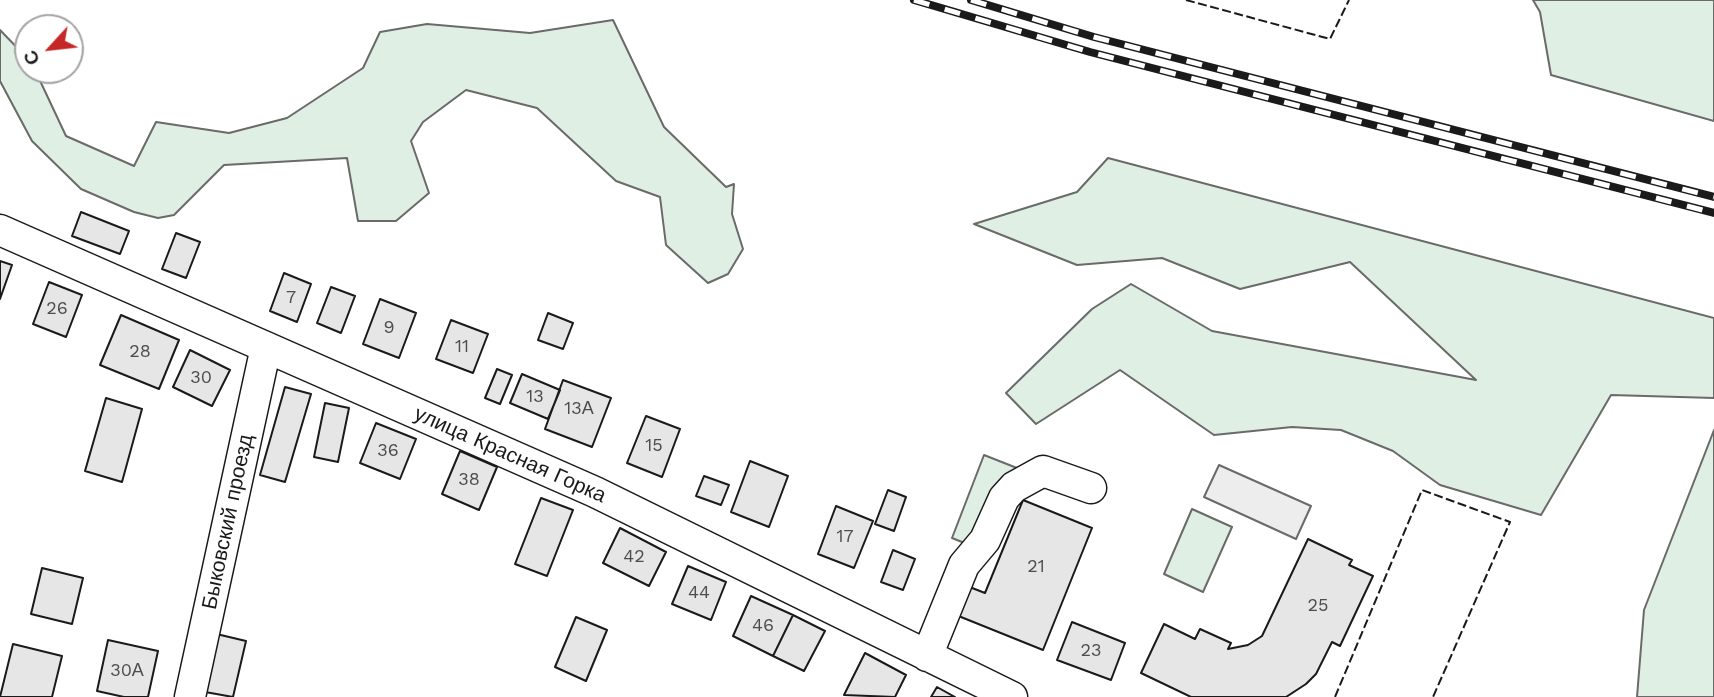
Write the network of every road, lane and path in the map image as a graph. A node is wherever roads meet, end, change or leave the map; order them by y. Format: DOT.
graph roads {
  1 [pos="0,230"];
  2 [pos="266,347"];
  3 [pos="1091,488"];
  4 [pos="927,656"];
  5 [pos="190,697"];
  6 [pos="1012,697"];
  1 -- 2 [label="street, улица Красная Горка"];
  2 -- 4 [label="street, улица Красная Горка"];
  2 -- 5 [label="street, Быковский проезд"];
  3 -- 4 [label="street"];
  4 -- 6 [label="street, улица Красная Горка"];
}
